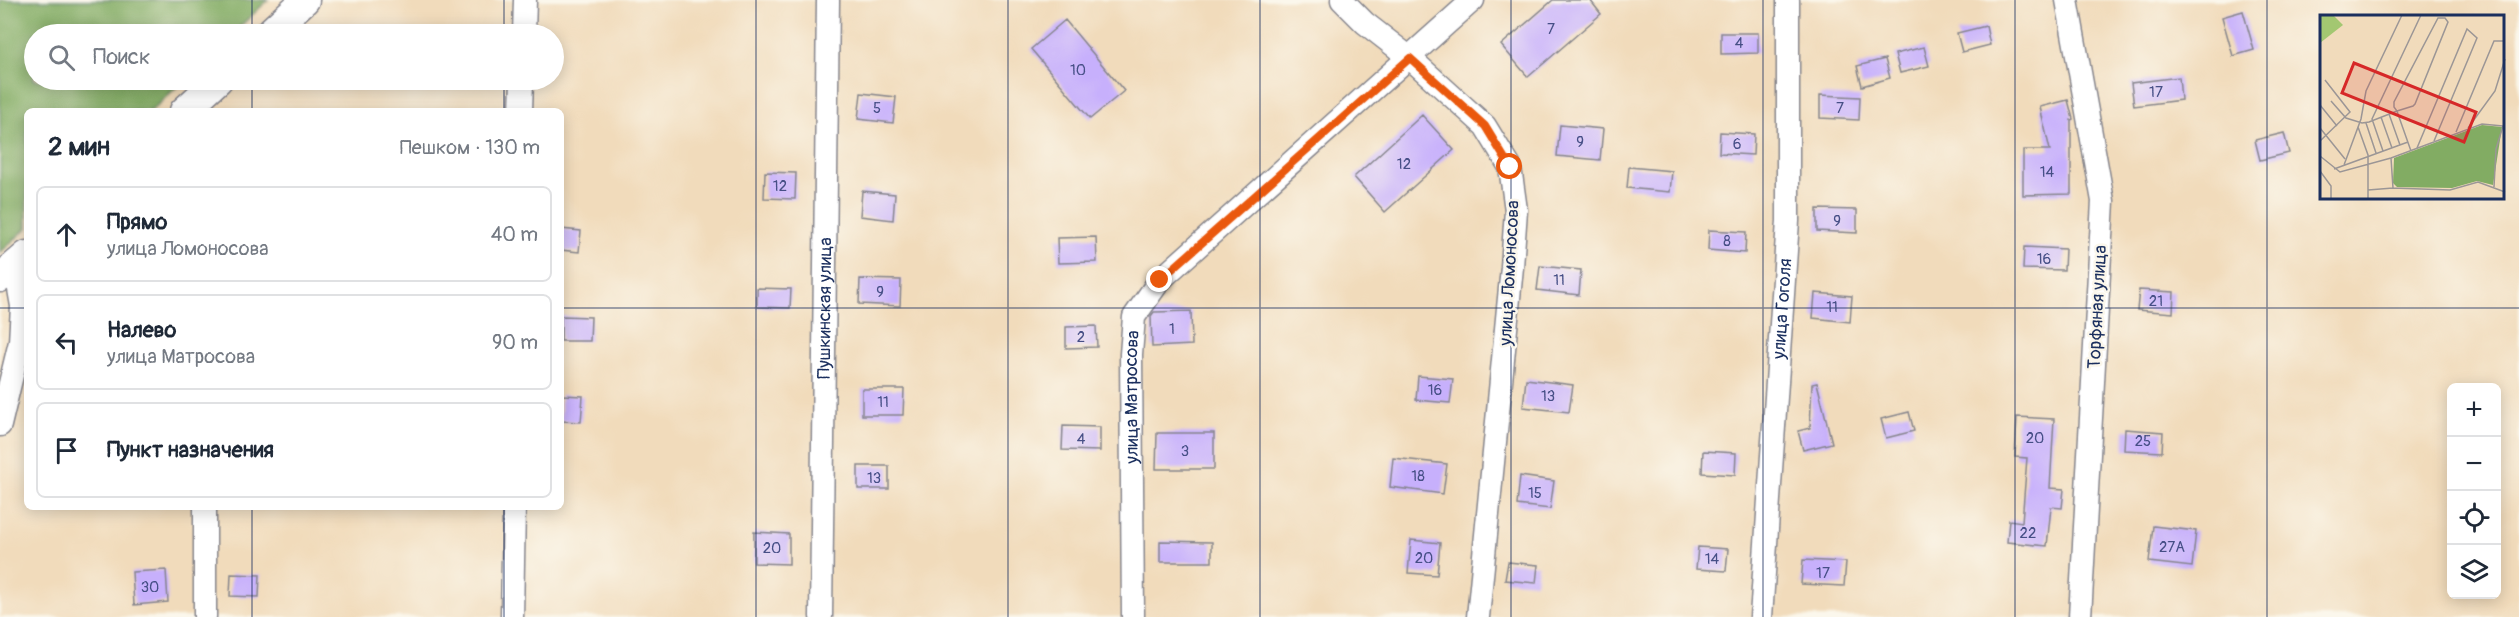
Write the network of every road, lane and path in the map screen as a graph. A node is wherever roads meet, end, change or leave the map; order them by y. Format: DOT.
graph roads {
  1 [pos="305,0"];
  2 [pos="525,0"];
  3 [pos="828,0"];
  4 [pos="1342,0"];
  5 [pos="1473,0"];
  6 [pos="1788,0"];
  7 [pos="2067,0"];
  8 [pos="279,24"];
  9 [pos="524,24"];
  10 [pos="1410,58"];
  11 [pos="522,90"];
  12 [pos="522,108"];
  13 [pos="14,266"];
  14 [pos="0,425"];
  15 [pos="205,510"];
  16 [pos="514,510"];
  17 [pos="205,617"];
  18 [pos="512,617"];
  19 [pos="821,617"];
  20 [pos="1133,617"];
  21 [pos="1478,617"];
  22 [pos="1761,617"];
  23 [pos="2080,617"];
  1 -- 8 [label="street"];
  2 -- 9 [label="street"];
  3 -- 19 [label="street, Пушкинская улица"];
  4 -- 10 [label="street, улица Ломоносова"];
  5 -- 10 [label="street, улица Матросова"];
  6 -- 22 [label="street, улица Гоголя"];
  7 -- 23 [label="street, Торфяная улица"];
  10 -- 20 [label="street, улица Матросова"];
  10 -- 21 [label="street, улица Ломоносова"];
  11 -- 12 [label="street"];
  13 -- 14 [label="street"];
  15 -- 17 [label="street"];
  16 -- 18 [label="street"];
}
